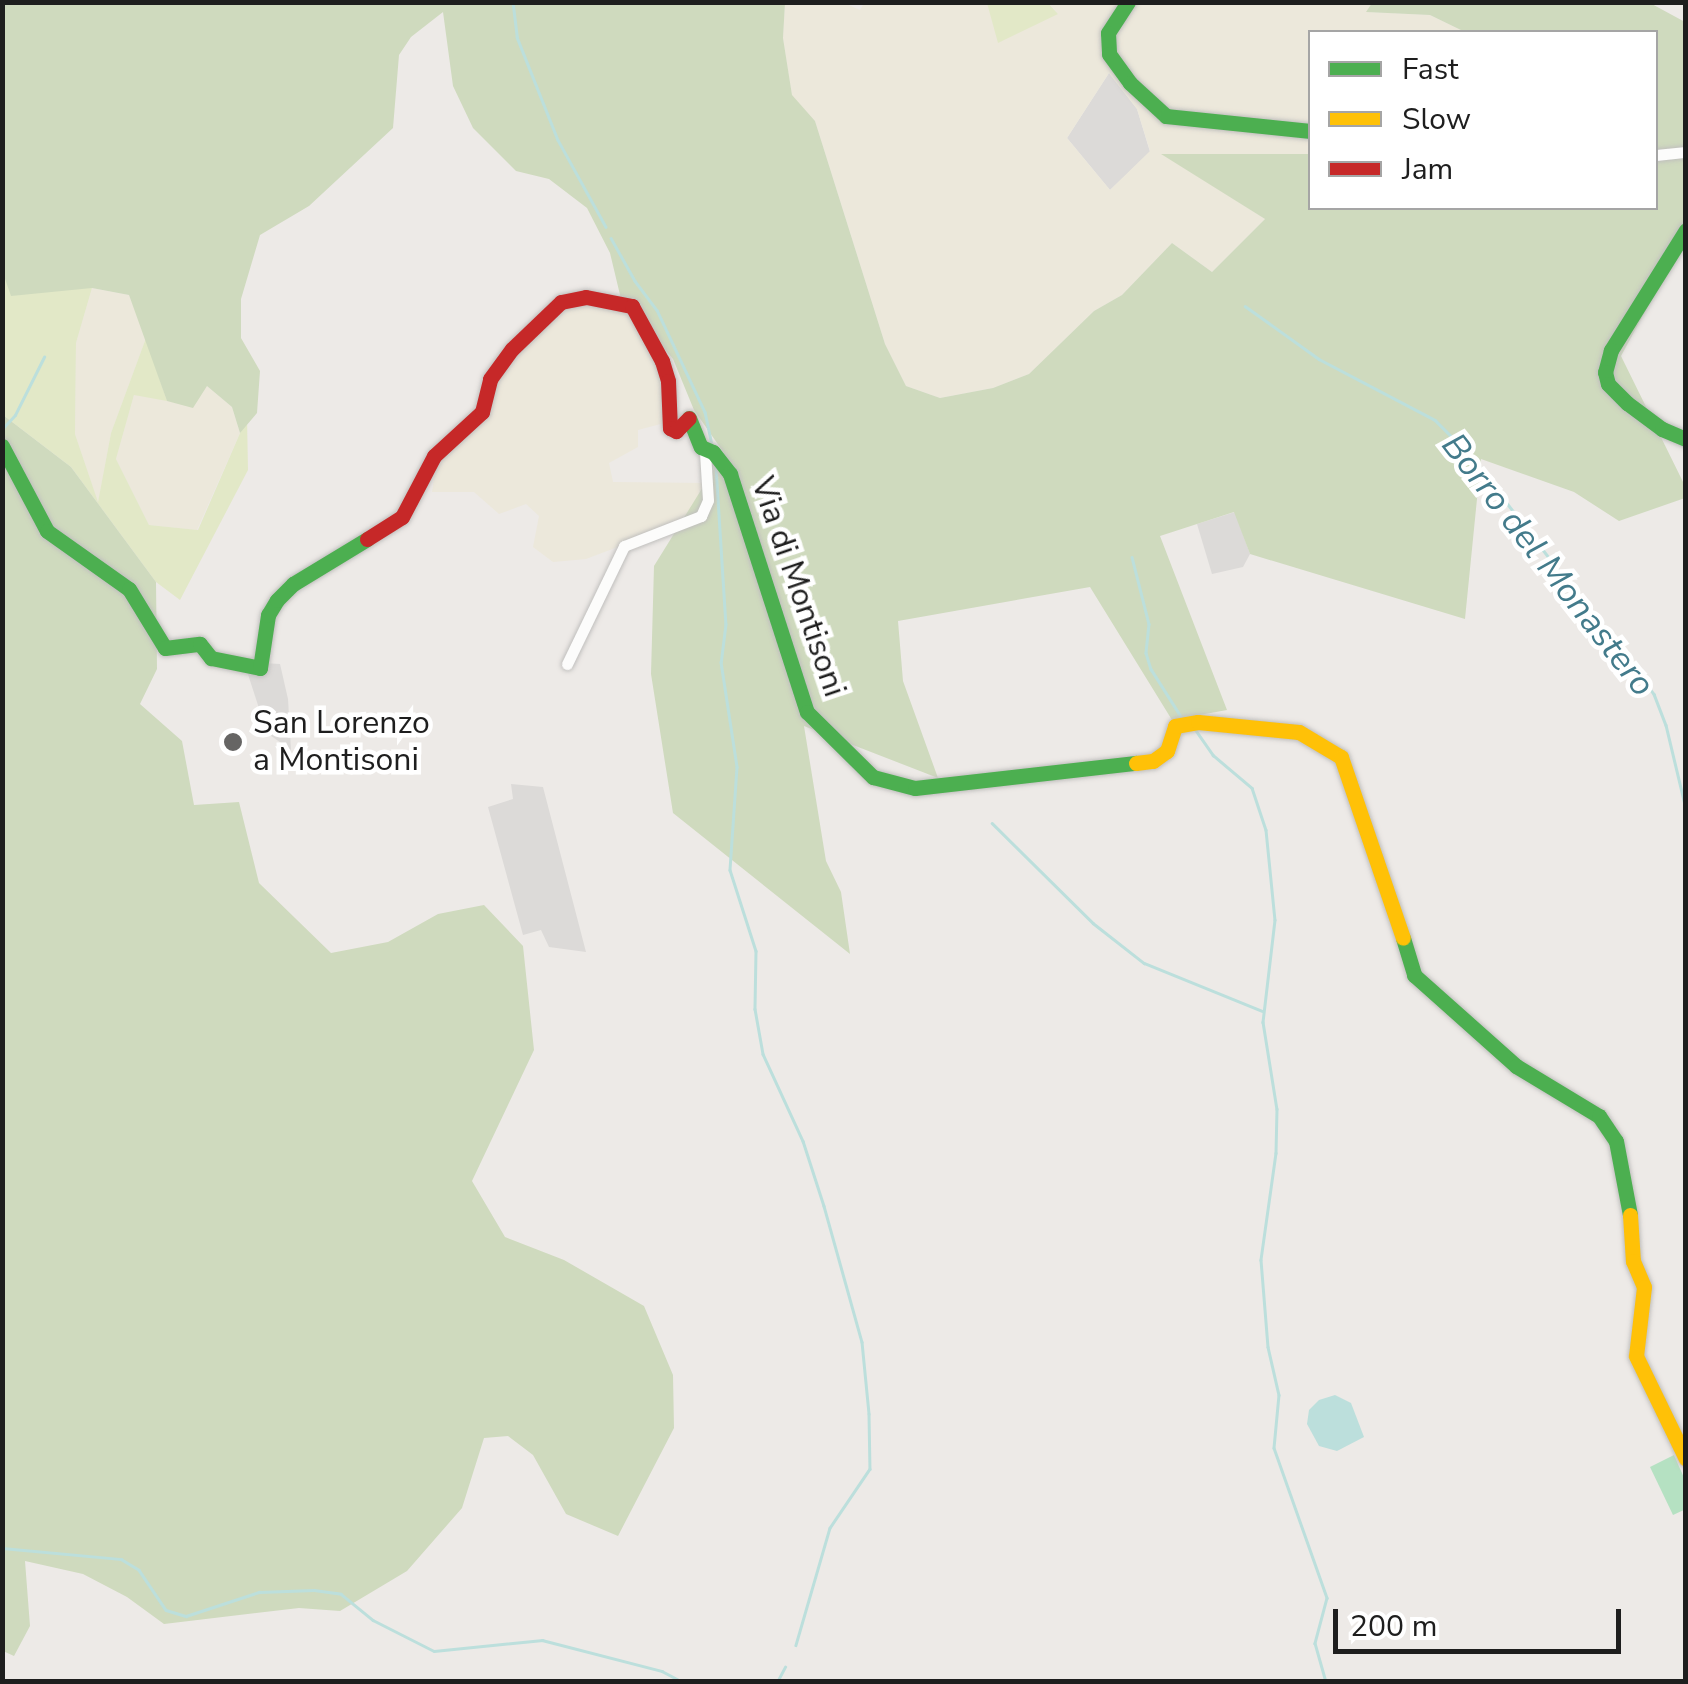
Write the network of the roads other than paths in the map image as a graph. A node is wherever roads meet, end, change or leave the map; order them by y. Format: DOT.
graph roads {
  1 [pos="1128,2"];
  2 [pos="1308,132"];
  3 [pos="1686,152"];
  4 [pos="1658,155"];
  5 [pos="1686,230"];
  6 [pos="1686,439"];
  7 [pos="2,446"];
  8 [pos="705,452"];
  9 [pos="567,664"];
  10 [pos="1686,1460"];
  1 -- 2 [label="street"];
  3 -- 4 [label="street"];
  5 -- 6 [label="street"];
  7 -- 8 [label="street, Via di Montisoni"];
  8 -- 9 [label="street, Via di Montisoni"];
  8 -- 10 [label="street, Via di Montisoni"];
}
